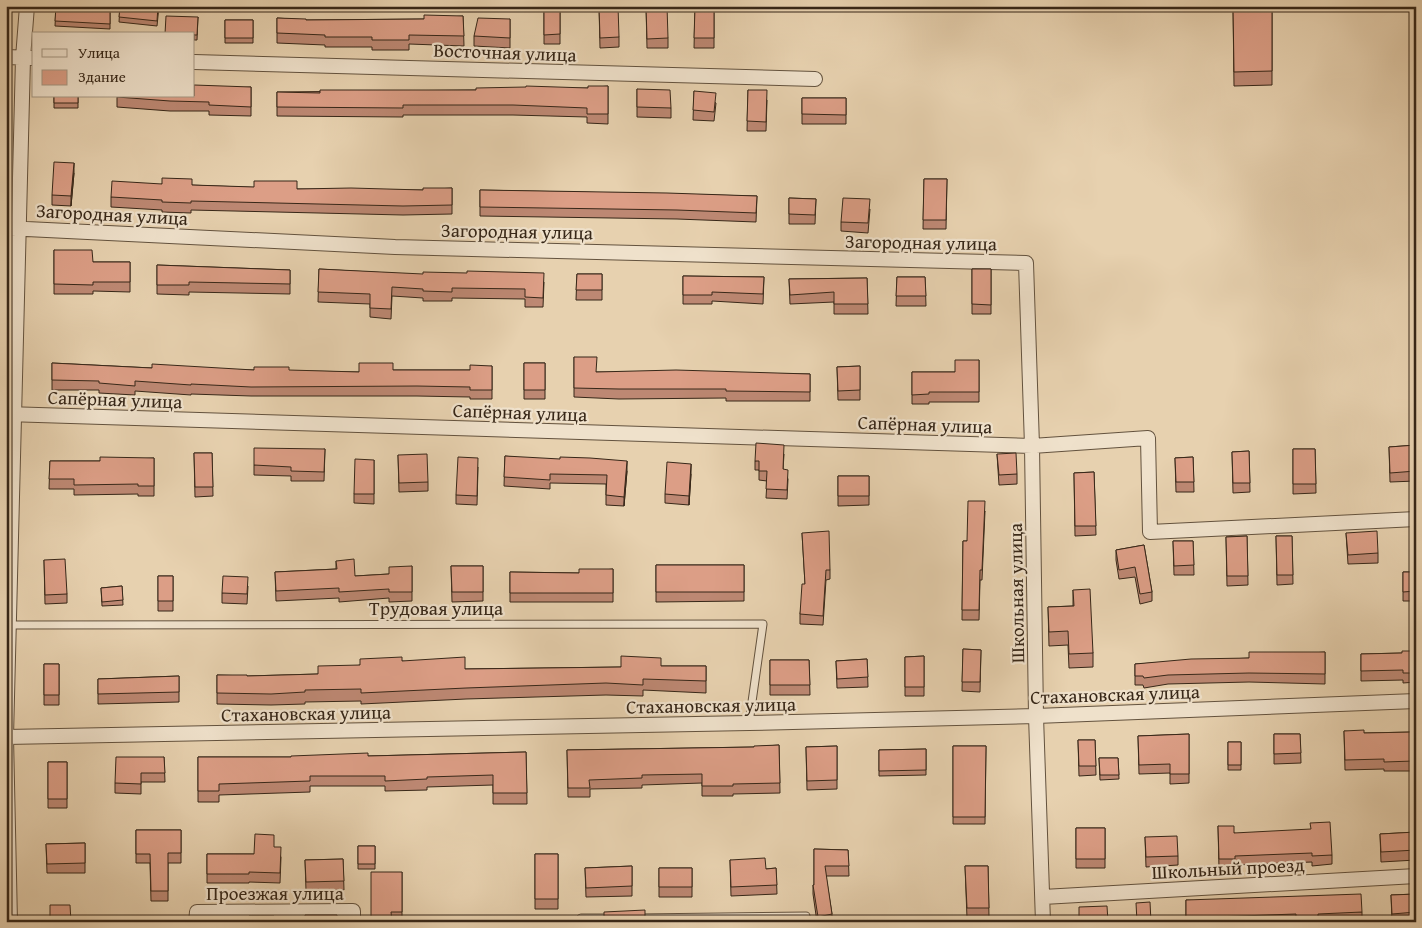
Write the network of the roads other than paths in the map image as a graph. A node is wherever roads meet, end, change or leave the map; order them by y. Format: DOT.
graph roads {
  1 [pos="27,6"];
  2 [pos="6,57"];
  3 [pos="29,58"];
  4 [pos="195,62"];
  5 [pos="815,79"];
  6 [pos="13,228"];
  7 [pos="1026,263"];
  8 [pos="10,415"];
  9 [pos="1032,446"];
  10 [pos="1416,519"];
  11 [pos="9,625"];
  12 [pos="1416,701"];
  13 [pos="1036,716"];
  14 [pos="749,723"];
  15 [pos="6,737"];
  16 [pos="1416,876"];
  17 [pos="1043,897"];
  18 [pos="620,918"];
  19 [pos="630,918"];
  20 [pos="10,922"];
  21 [pos="196,922"];
  22 [pos="353,922"];
  23 [pos="582,922"];
  24 [pos="806,922"];
  25 [pos="1043,922"];
  1 -- 3 [label="street"];
  2 -- 3 [label="street"];
  3 -- 6 [label="street"];
  4 -- 5 [label="street, Восточная улица"];
  6 -- 7 [label="street, Загородная улица"];
  6 -- 8 [label="street"];
  7 -- 9 [label="street, Школьная улица"];
  8 -- 9 [label="street, Сапёрная улица"];
  8 -- 11 [label="street"];
  9 -- 10 [label="street"];
  9 -- 13 [label="street, Школьная улица"];
  11 -- 14 [label="lane, Трудовая улица"];
  11 -- 15 [label="street"];
  12 -- 13 [label="street, Стахановская улица"];
  13 -- 14 [label="street, Стахановская улица"];
  13 -- 17 [label="street, Школьная улица"];
  14 -- 15 [label="street, Стахановская улица"];
  15 -- 20 [label="street"];
  16 -- 17 [label="street, Школьный проезд"];
  17 -- 25 [label="street, Школьная улица"];
  18 -- 23 [label="lane"];
  19 -- 24 [label="lane"];
  21 -- 22 [label="street, Проезжая улица"];
}
